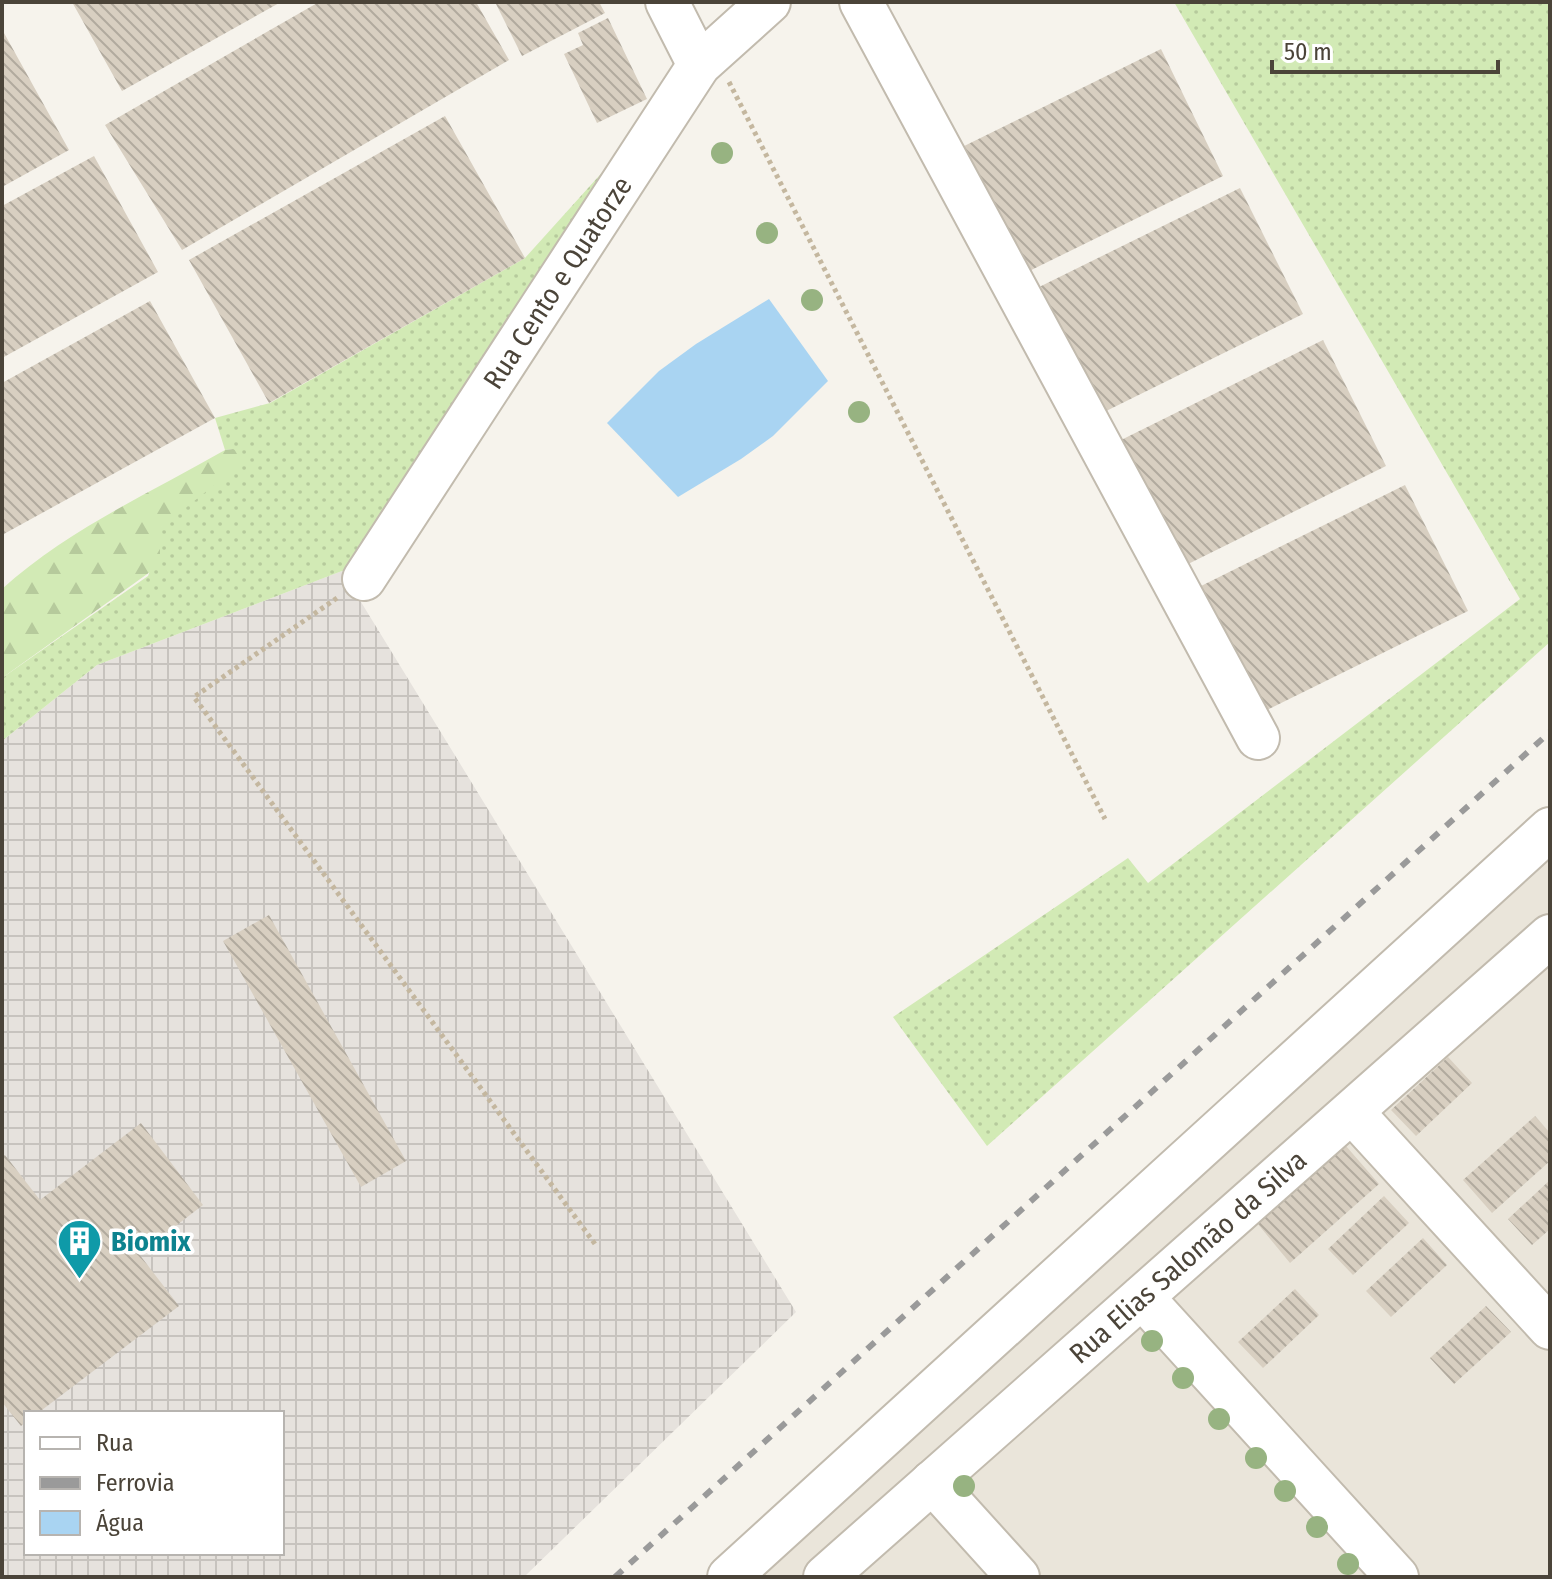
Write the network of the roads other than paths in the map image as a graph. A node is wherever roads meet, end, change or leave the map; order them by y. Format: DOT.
graph roads {
  1 [pos="667,2"];
  2 [pos="769,2"];
  3 [pos="861,2"];
  4 [pos="706,58"];
  5 [pos="364,579"];
  6 [pos="1258,738"];
  7 [pos="1550,829"];
  8 [pos="1550,936"];
  9 [pos="1352,1112"];
  10 [pos="1142,1297"];
  11 [pos="1550,1328"];
  12 [pos="932,1482"];
  13 [pos="729,1577"];
  14 [pos="825,1577"];
  15 [pos="1018,1577"];
  16 [pos="1397,1577"];
  1 -- 4 [label="street"];
  2 -- 4 [label="street, Rua Cento e Quatorze"];
  3 -- 6 [label="street"];
  4 -- 5 [label="street, Rua Cento e Quatorze"];
  7 -- 13 [label="street"];
  8 -- 9 [label="street, Rua Elias Salomão da Silva"];
  9 -- 10 [label="street, Rua Elias Salomão da Silva"];
  9 -- 11 [label="street"];
  10 -- 12 [label="street, Rua Elias Salomão da Silva"];
  10 -- 16 [label="street"];
  12 -- 14 [label="street, Rua Elias Salomão da Silva"];
  12 -- 15 [label="street"];
}
